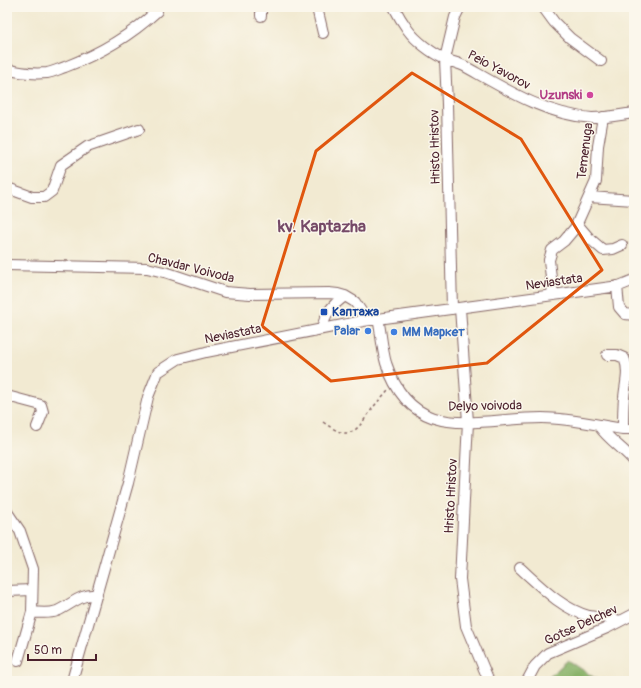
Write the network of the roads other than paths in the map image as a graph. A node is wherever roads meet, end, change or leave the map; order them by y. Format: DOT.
graph roads {
  1 [pos="318,7"];
  2 [pos="394,7"];
  3 [pos="460,7"];
  4 [pos="543,7"];
  5 [pos="157,11"];
  6 [pos="323,33"];
  7 [pos="445,59"];
  8 [pos="601,61"];
  9 [pos="7,69"];
  10 [pos="634,113"];
  11 [pos="603,117"];
  12 [pos="139,129"];
  13 [pos="7,190"];
  14 [pos="589,197"];
  15 [pos="634,200"];
  16 [pos="577,224"];
  17 [pos="622,245"];
  18 [pos="7,265"];
  19 [pos="634,280"];
  20 [pos="617,286"];
  21 [pos="554,295"];
  22 [pos="345,296"];
  23 [pos="456,308"];
  24 [pos="634,315"];
  25 [pos="378,318"];
  26 [pos="363,321"];
  27 [pos="322,329"];
  28 [pos="607,355"];
  29 [pos="7,396"];
  30 [pos="468,422"];
  31 [pos="599,426"];
  32 [pos="37,427"];
  33 [pos="623,429"];
  34 [pos="634,429"];
  35 [pos="634,461"];
  36 [pos="7,512"];
  37 [pos="520,568"];
  38 [pos="32,590"];
  39 [pos="7,591"];
  40 [pos="97,595"];
  41 [pos="32,612"];
  42 [pos="634,614"];
  43 [pos="620,621"];
  44 [pos="18,661"];
  45 [pos="486,680"];
  46 [pos="72,681"];
  47 [pos="527,681"];
  1 -- 6 [label="street"];
  2 -- 7 [label="street"];
  3 -- 7 [label="street, Hristo Hristov"];
  4 -- 8 [label="street"];
  5 -- 9 [label="street"];
  7 -- 11 [label="street, Peio Yavorov"];
  7 -- 23 [label="street, Hristo Hristov"];
  10 -- 11 [label="street, Peio Yavorov"];
  11 -- 14 [label="street, Temenuga"];
  12 -- 13 [label="street"];
  14 -- 15 [label="street"];
  14 -- 16 [label="street, Temenuga"];
  16 -- 17 [label="street"];
  16 -- 21 [label="street, Temenuga"];
  18 -- 22 [label="street, Chavdar Voivoda"];
  19 -- 20 [label="street, Neviastata"];
  20 -- 21 [label="street, Neviastata"];
  20 -- 24 [label="street"];
  21 -- 23 [label="street, Neviastata"];
  22 -- 26 [label="street"];
  22 -- 27 [label="street"];
  23 -- 25 [label="street, Neviastata"];
  23 -- 30 [label="street, Hristo Hristov"];
  25 -- 26 [label="street, Neviastata"];
  25 -- 30 [label="street, Delyo voivoda"];
  26 -- 27 [label="street, Neviastata"];
  27 -- 40 [label="street, Neviastata"];
  28 -- 33 [label="street"];
  29 -- 32 [label="street"];
  30 -- 31 [label="street, Delyo voivoda"];
  30 -- 45 [label="street, Hristo Hristov"];
  31 -- 33 [label="street, Delyo voivoda"];
  31 -- 35 [label="street"];
  33 -- 34 [label="street, Delyo voivoda"];
  36 -- 38 [label="street"];
  37 -- 43 [label="street"];
  38 -- 39 [label="street"];
  38 -- 41 [label="street"];
  40 -- 41 [label="street"];
  40 -- 46 [label="street, Neviastata"];
  41 -- 44 [label="street"];
  42 -- 43 [label="street, Gotse Delchev"];
  43 -- 47 [label="street, Gotse Delchev"];
}
